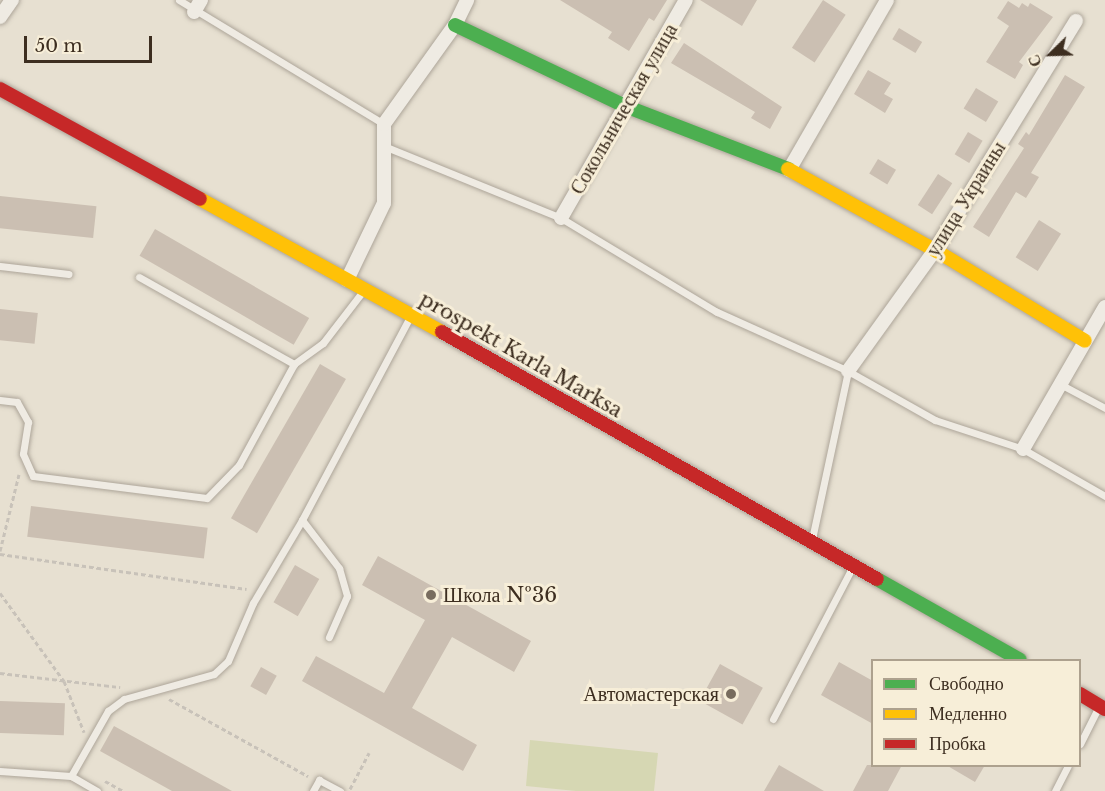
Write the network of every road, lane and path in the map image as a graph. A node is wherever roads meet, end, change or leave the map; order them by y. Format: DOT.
graph roads {
  1 [pos="12,0"];
  2 [pos="179,0"];
  3 [pos="467,0"];
  4 [pos="686,0"];
  5 [pos="887,0"];
  6 [pos="197,6"];
  7 [pos="0,17"];
  8 [pos="1076,21"];
  9 [pos="455,25"];
  10 [pos="0,89"];
  11 [pos="625,106"];
  12 [pos="384,124"];
  13 [pos="383,145"];
  14 [pos="789,170"];
  15 [pos="561,218"];
  16 [pos="935,250"];
  17 [pos="0,266"];
  18 [pos="69,274"];
  19 [pos="139,278"];
  20 [pos="347,280"];
  21 [pos="364,290"];
  22 [pos="1104,310"];
  23 [pos="411,315"];
  24 [pos="1085,341"];
  25 [pos="294,364"];
  26 [pos="849,371"];
  27 [pos="1060,384"];
  28 [pos="0,400"];
  29 [pos="1105,408"];
  30 [pos="1023,449"];
  31 [pos="23,454"];
  32 [pos="1105,496"];
  33 [pos="303,520"];
  34 [pos="811,542"];
  35 [pos="0,553"];
  36 [pos="853,566"];
  37 [pos="261,591"];
  38 [pos="0,593"];
  39 [pos="329,637"];
  40 [pos="1018,659"];
  41 [pos="0,673"];
  42 [pos="64,681"];
  43 [pos="155,691"];
  44 [pos="1081,695"];
  45 [pos="1102,707"];
  46 [pos="773,719"];
  47 [pos="1081,742"];
  48 [pos="89,745"];
  49 [pos="369,753"];
  50 [pos="1067,767"];
  51 [pos="0,771"];
  52 [pos="71,776"];
  53 [pos="318,782"];
  54 [pos="97,791"];
  55 [pos="313,791"];
  56 [pos="340,791"];
  57 [pos="350,791"];
  58 [pos="1055,791"];
  1 -- 7 [label="street"];
  2 -- 6 [label="lane"];
  3 -- 9 [label="street"];
  4 -- 11 [label="street, Сокольническая улица"];
  5 -- 14 [label="street"];
  6 -- 12 [label="lane"];
  8 -- 16 [label="street, улица Украины"];
  9 -- 11 [label="street"];
  9 -- 12 [label="street"];
  10 -- 20 [label="street, prospekt Karla Marksa"];
  11 -- 14 [label="street"];
  11 -- 15 [label="street, Сокольническая улица"];
  12 -- 13 [label="street"];
  13 -- 15 [label="lane"];
  13 -- 20 [label="street"];
  14 -- 16 [label="street"];
  15 -- 26 [label="lane"];
  16 -- 24 [label="street"];
  16 -- 26 [label="street, улица Украины"];
  17 -- 18 [label="lane"];
  19 -- 25 [label="lane"];
  20 -- 21 [label="street, prospekt Karla Marksa"];
  21 -- 23 [label="street, prospekt Karla Marksa"];
  21 -- 25 [label="lane"];
  22 -- 24 [label="street"];
  23 -- 33 [label="lane"];
  23 -- 34 [label="street, prospekt Karla Marksa"];
  24 -- 27 [label="street"];
  25 -- 31 [label="lane"];
  26 -- 30 [label="lane"];
  26 -- 34 [label="lane"];
  27 -- 29 [label="lane"];
  27 -- 30 [label="street"];
  28 -- 31 [label="lane"];
  30 -- 32 [label="lane"];
  31 -- 35 [label="path"];
  33 -- 37 [label="lane"];
  33 -- 39 [label="lane"];
  34 -- 36 [label="street, prospekt Karla Marksa"];
  35 -- 37 [label="path"];
  36 -- 40 [label="street, prospekt Karla Marksa"];
  36 -- 46 [label="lane"];
  37 -- 43 [label="lane"];
  38 -- 42 [label="path"];
  41 -- 42 [label="path"];
  42 -- 43 [label="path"];
  42 -- 48 [label="path"];
  43 -- 48 [label="lane"];
  43 -- 53 [label="path"];
  44 -- 45 [label="street"];
  45 -- 47 [label="lane"];
  48 -- 52 [label="lane"];
  49 -- 57 [label="path"];
  50 -- 58 [label="lane"];
  51 -- 52 [label="lane"];
  52 -- 54 [label="lane"];
  53 -- 55 [label="lane"];
  53 -- 56 [label="lane"];
}
